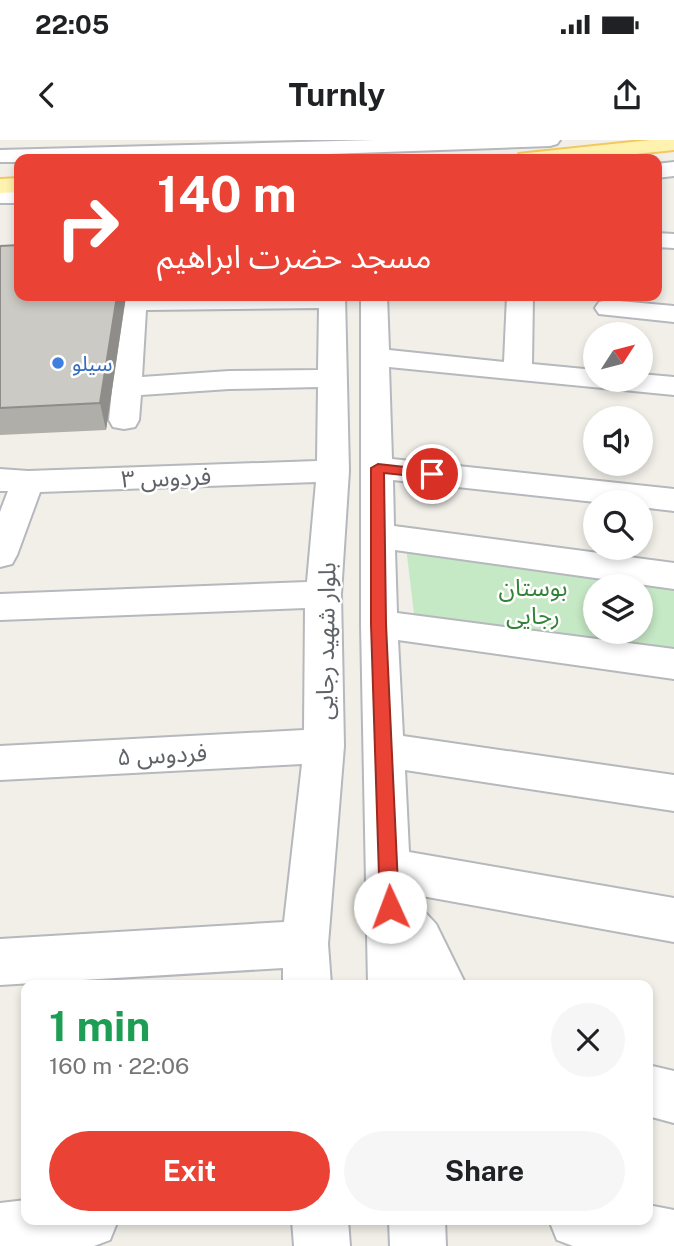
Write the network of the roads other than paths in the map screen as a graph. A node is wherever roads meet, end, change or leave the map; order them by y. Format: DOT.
graph roads {
  1 [pos="550,140"];
  2 [pos="410,143"];
  3 [pos="674,144"];
  4 [pos="269,145"];
  5 [pos="184,146"];
  6 [pos="352,151"];
  7 [pos="37,154"];
  8 [pos="576,154"];
  9 [pos="134,301"];
  10 [pos="332,301"];
  11 [pos="373,301"];
  12 [pos="520,301"];
  13 [pos="607,313"];
  14 [pos="674,314"];
  15 [pos="373,358"];
  16 [pos="518,373"];
  17 [pos="331,378"];
  18 [pos="583,378"];
  19 [pos="653,384"];
  20 [pos="674,386"];
  21 [pos="128,387"];
  22 [pos="124,420"];
  23 [pos="378,468"];
  24 [pos="333,471"];
  25 [pos="14,481"];
  26 [pos="674,500"];
  27 [pos="377,536"];
  28 [pos="0,555"];
  29 [pos="674,576"];
  30 [pos="323,594"];
  31 [pos="0,607"];
  32 [pos="379,624"];
  33 [pos="674,664"];
  34 [pos="324,746"];
  35 [pos="384,750"];
  36 [pos="0,763"];
  37 [pos="674,793"];
  38 [pos="389,888"];
  39 [pos="674,920"];
  40 [pos="0,962"];
  41 [pos="306,965"];
  42 [pos="392,980"];
  43 [pos="440,980"];
  44 [pos="653,1092"];
  45 [pos="674,1097"];
  46 [pos="49,1225"];
  47 [pos="320,1225"];
  48 [pos="416,1225"];
  49 [pos="604,1225"];
  50 [pos="0,1231"];
  51 [pos="674,1238"];
  52 [pos="322,1246"];
  53 [pos="418,1246"];
  1 -- 2 [label="street"];
  2 -- 6 [label="street"];
  3 -- 8 [label="main road"];
  4 -- 5 [label="street"];
  4 -- 6 [label="street"];
  5 -- 7 [label="street"];
  9 -- 21 [label="street"];
  10 -- 17 [label="street, بلوار شهید رجایی"];
  11 -- 15 [label="street, بلوار شهید رجایی"];
  12 -- 16 [label="street"];
  13 -- 14 [label="street"];
  15 -- 16 [label="street"];
  15 -- 23 [label="street, بلوار شهید رجایی"];
  16 -- 18 [label="street"];
  17 -- 21 [label="street"];
  17 -- 24 [label="street, بلوار شهید رجایی"];
  19 -- 20 [label="street"];
  21 -- 22 [label="street"];
  23 -- 26 [label="street"];
  23 -- 27 [label="street, بلوار شهید رجایی"];
  24 -- 25 [label="street, فردوس ۳"];
  24 -- 30 [label="street, بلوار شهید رجایی"];
  25 -- 28 [label="street"];
  27 -- 29 [label="street"];
  27 -- 32 [label="street, بلوار شهید رجایی"];
  30 -- 31 [label="street"];
  30 -- 34 [label="street, بلوار شهید رجایی"];
  32 -- 33 [label="street"];
  32 -- 35 [label="street, بلوار شهید رجایی"];
  34 -- 36 [label="street, فردوس ۵"];
  34 -- 41 [label="street, بلوار شهید رجایی"];
  35 -- 37 [label="street"];
  35 -- 38 [label="street, بلوار شهید رجایی"];
  38 -- 39 [label="street"];
  38 -- 42 [label="street, بلوار شهید رجایی"];
  38 -- 43 [label="street"];
  40 -- 41 [label="street"];
  44 -- 45 [label="street"];
  46 -- 50 [label="street"];
  47 -- 52 [label="street"];
  48 -- 53 [label="street"];
  49 -- 51 [label="street"];
}
